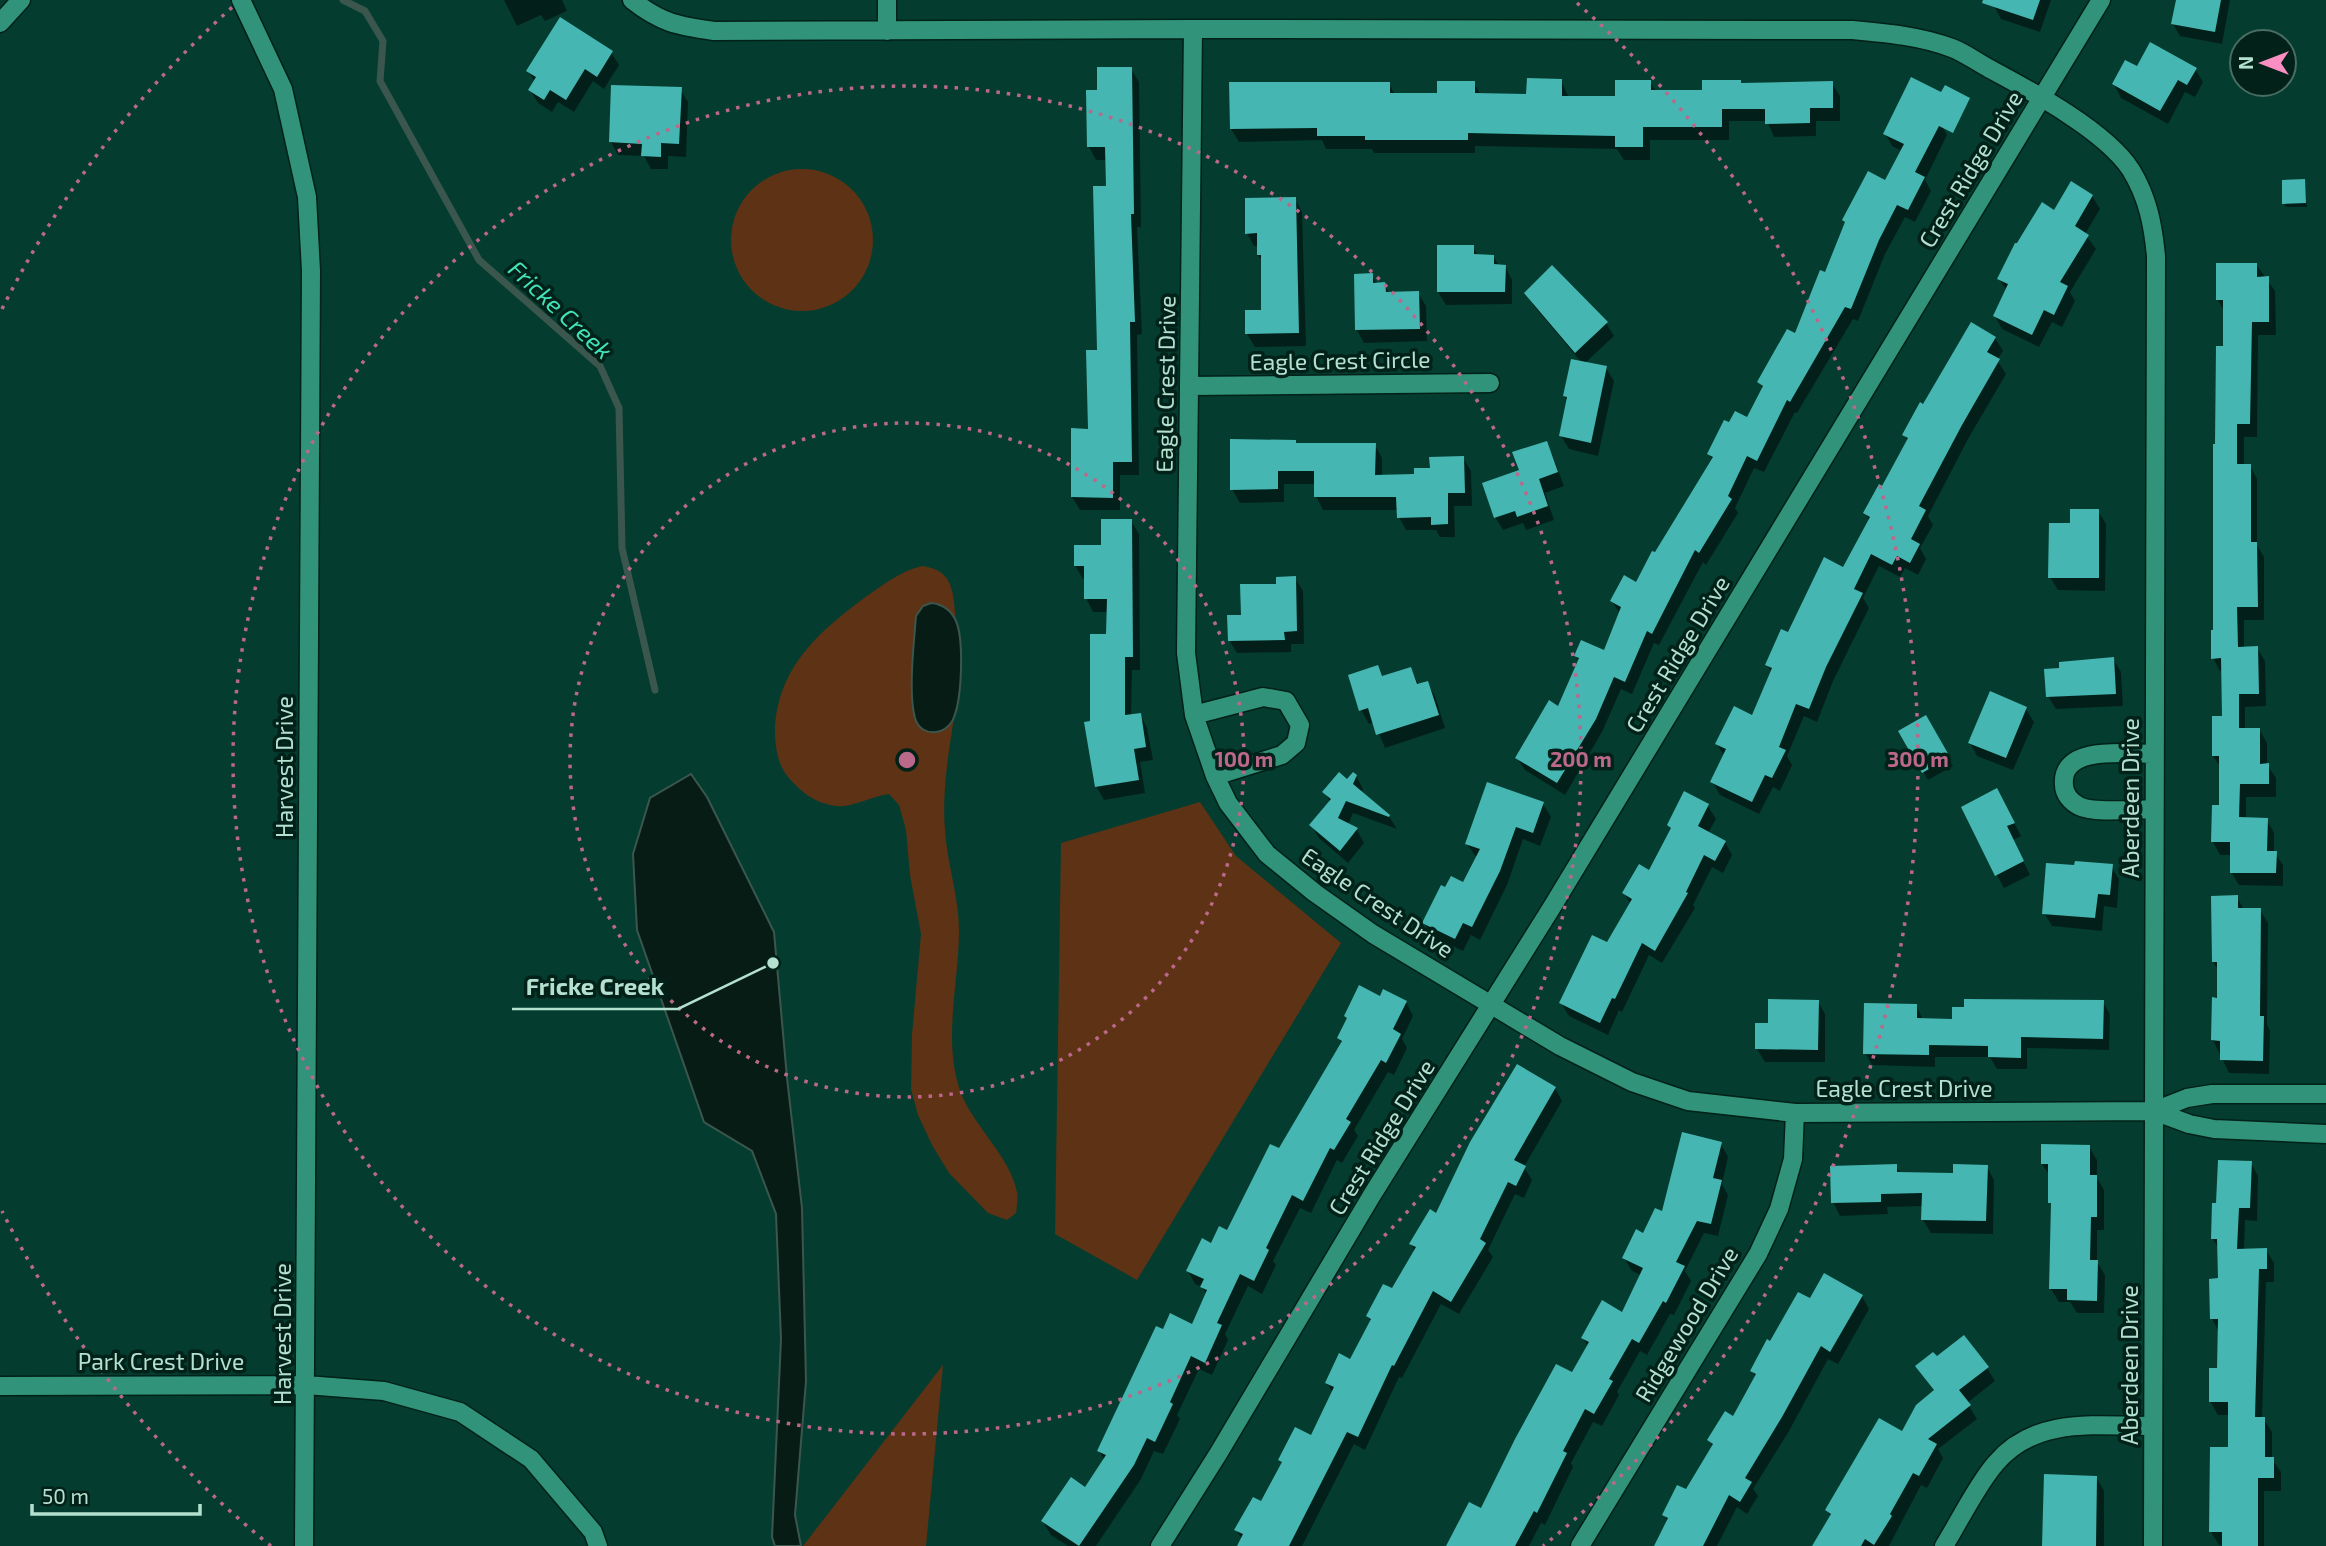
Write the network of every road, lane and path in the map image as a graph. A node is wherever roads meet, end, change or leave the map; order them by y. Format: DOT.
graph roads {
  1 [pos="21,0"];
  2 [pos="241,0"];
  3 [pos="632,0"];
  4 [pos="887,0"];
  5 [pos="2101,0"];
  6 [pos="0,23"];
  7 [pos="1193,29"];
  8 [pos="887,31"];
  9 [pos="2041,99"];
  10 [pos="1490,383"];
  11 [pos="1189,386"];
  12 [pos="1194,715"];
  13 [pos="2154,754"];
  14 [pos="1215,776"];
  15 [pos="2154,809"];
  16 [pos="1492,1006"];
  17 [pos="2326,1094"];
  18 [pos="2154,1111"];
  19 [pos="1795,1113"];
  20 [pos="2326,1134"];
  21 [pos="306,1385"];
  22 [pos="0,1387"];
  23 [pos="2153,1426"];
  24 [pos="304,1546"];
  25 [pos="598,1546"];
  26 [pos="1160,1546"];
  27 [pos="1580,1546"];
  28 [pos="1944,1546"];
  29 [pos="2153,1546"];
  1 -- 6 [label="street"];
  2 -- 21 [label="street, Harvest Drive"];
  3 -- 8 [label="street, Aberdeen Drive"];
  4 -- 8 [label="street"];
  5 -- 9 [label="street, Crest Ridge Drive"];
  7 -- 8 [label="street, Aberdeen Drive"];
  7 -- 9 [label="street, Aberdeen Drive"];
  7 -- 11 [label="street, Eagle Crest Drive"];
  9 -- 13 [label="street, Aberdeen Drive"];
  9 -- 16 [label="street, Crest Ridge Drive"];
  10 -- 11 [label="street, Eagle Crest Circle"];
  11 -- 12 [label="street, Eagle Crest Drive"];
  12 -- 14 [label="street, Eagle Crest Drive"];
  12 -- 14 [label="street"];
  13 -- 15 [label="street, Aberdeen Drive"];
  13 -- 15 [label="street"];
  14 -- 16 [label="street, Eagle Crest Drive"];
  15 -- 18 [label="street, Aberdeen Drive"];
  16 -- 19 [label="street, Eagle Crest Drive"];
  16 -- 26 [label="street, Crest Ridge Drive"];
  17 -- 18 [label="street, Eagle Crest Drive"];
  18 -- 19 [label="street, Eagle Crest Drive"];
  18 -- 20 [label="street, Eagle Crest Drive"];
  18 -- 23 [label="street, Aberdeen Drive"];
  19 -- 27 [label="street, Ridgewood Drive"];
  21 -- 22 [label="street, Park Crest Drive"];
  21 -- 24 [label="street, Harvest Drive"];
  21 -- 25 [label="street, Park Crest Drive"];
  23 -- 28 [label="street"];
  23 -- 29 [label="street, Aberdeen Drive"];
}
